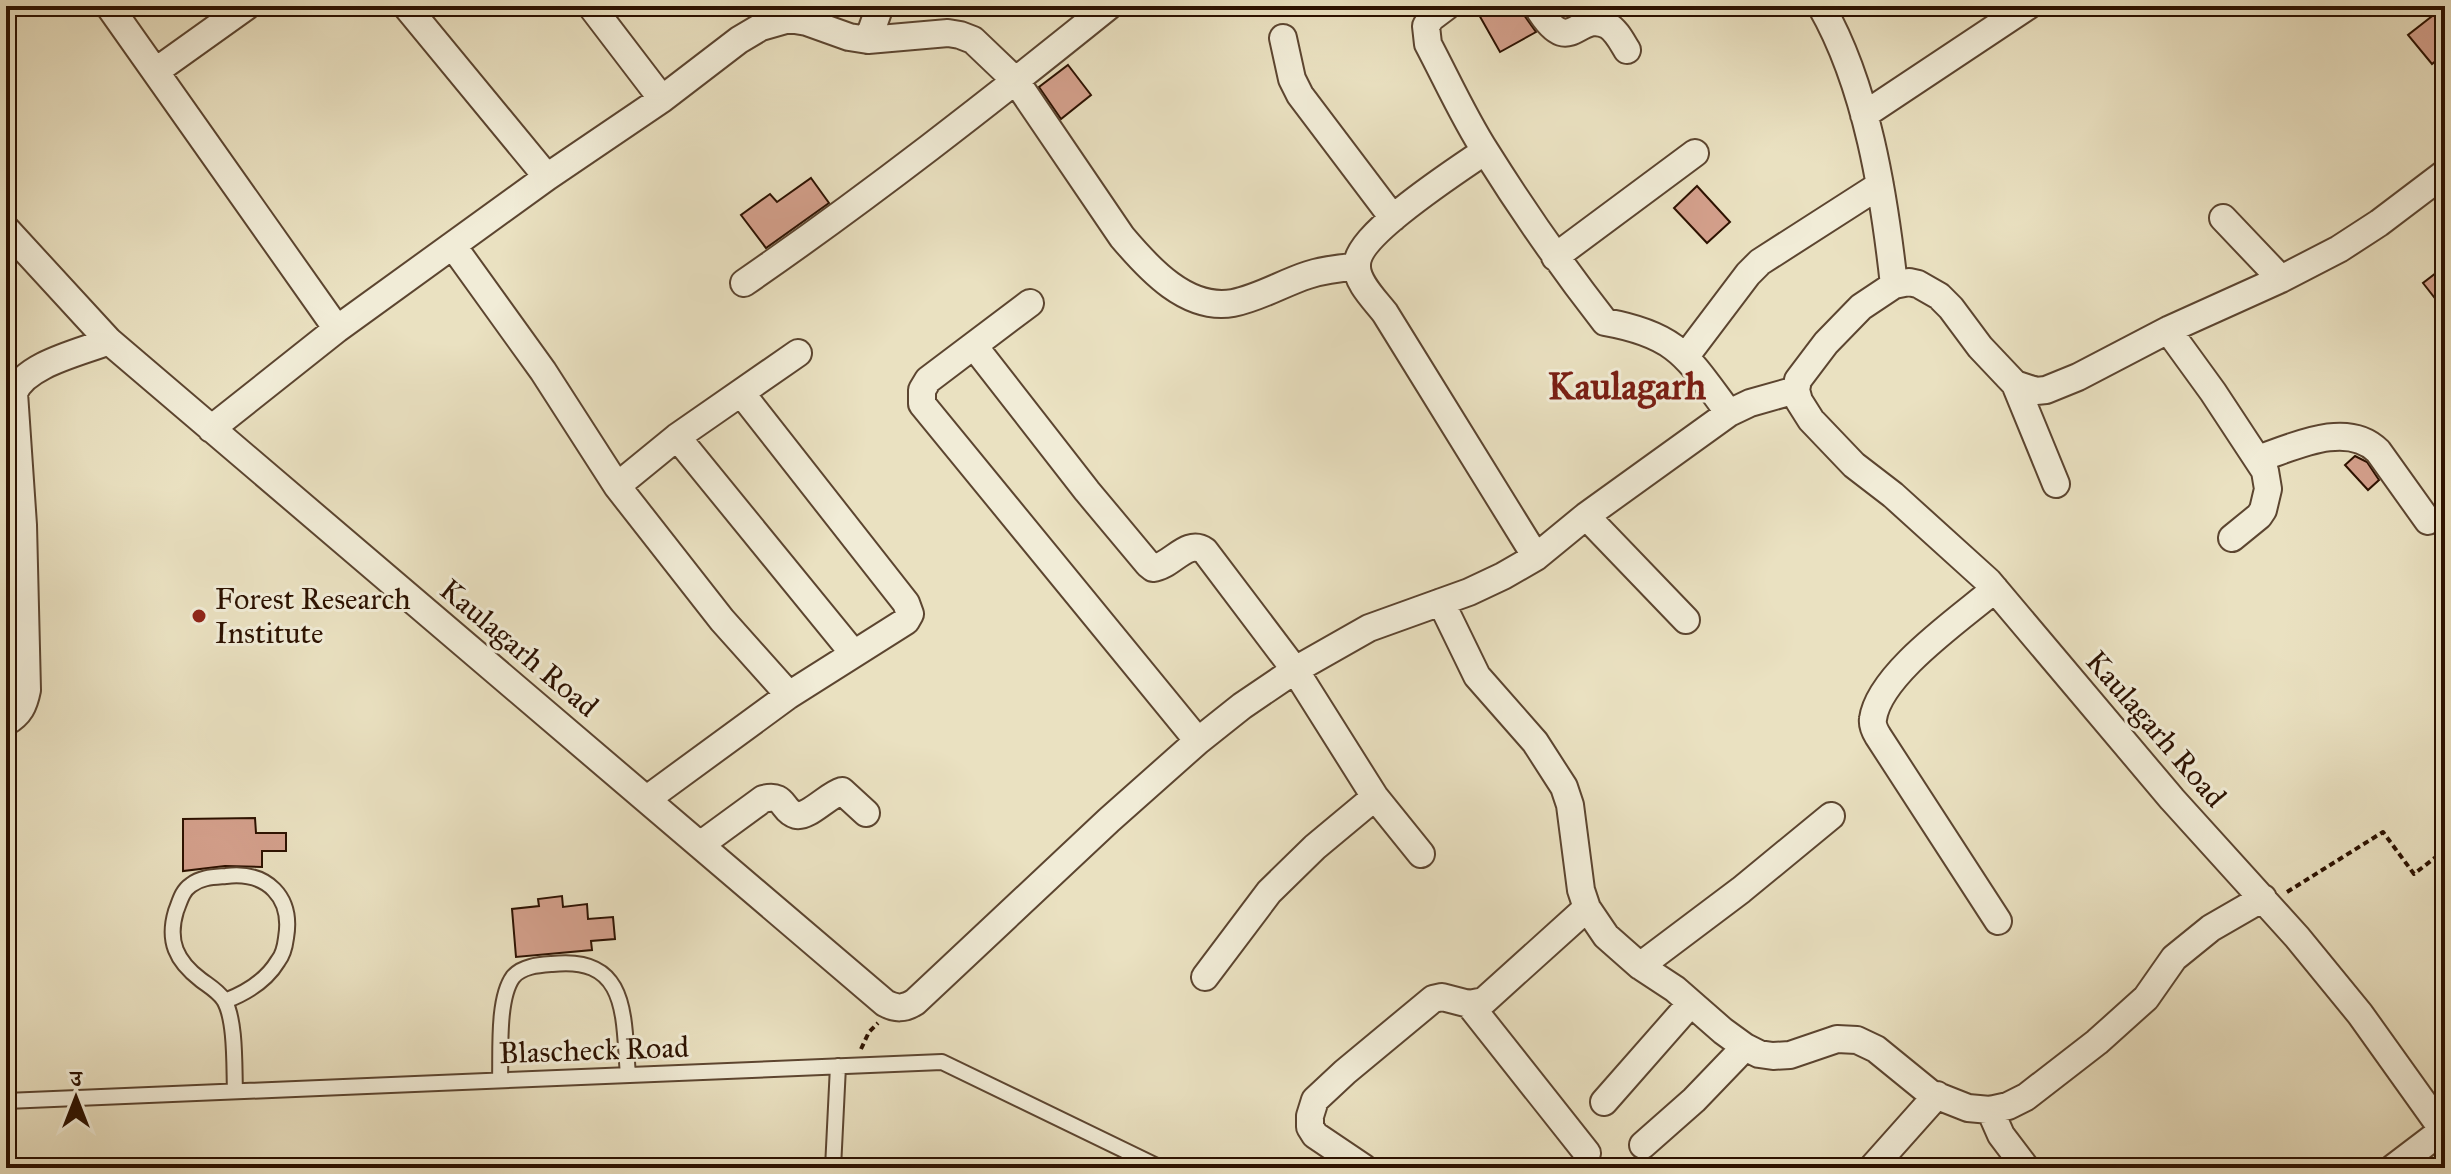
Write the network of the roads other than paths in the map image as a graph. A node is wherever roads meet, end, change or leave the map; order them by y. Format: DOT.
graph roads {
  1 [pos="109,6"];
  2 [pos="247,6"];
  3 [pos="406,6"];
  4 [pos="591,6"];
  5 [pos="880,6"];
  6 [pos="1109,6"];
  7 [pos="1537,6"];
  8 [pos="1821,6"];
  9 [pos="2028,6"];
  10 [pos="1439,8"];
  11 [pos="1283,38"];
  12 [pos="868,40"];
  13 [pos="1627,50"];
  14 [pos="156,71"];
  15 [pos="1016,81"];
  16 [pos="662,99"];
  17 [pos="1864,115"];
  18 [pos="1485,151"];
  19 [pos="1695,153"];
  20 [pos="2445,173"];
  21 [pos="547,177"];
  22 [pos="1880,185"];
  23 [pos="1393,218"];
  24 [pos="2223,218"];
  25 [pos="6,229"];
  26 [pos="453,246"];
  27 [pos="1555,257"];
  28 [pos="1356,267"];
  29 [pos="2281,279"];
  30 [pos="744,283"];
  31 [pos="1894,285"];
  32 [pos="1030,303"];
  33 [pos="337,329"];
  34 [pos="2168,330"];
  35 [pos="109,341"];
  36 [pos="974,346"];
  37 [pos="798,353"];
  38 [pos="1686,356"];
  39 [pos="2015,384"];
  40 [pos="1796,390"];
  41 [pos="742,394"];
  42 [pos="1729,413"];
  43 [pos="211,429"];
  44 [pos="677,437"];
  45 [pos="2258,459"];
  46 [pos="2056,484"];
  47 [pos="617,486"];
  48 [pos="1586,516"];
  49 [pos="2428,521"];
  50 [pos="2232,538"];
  51 [pos="1536,557"];
  52 [pos="1995,589"];
  53 [pos="1441,602"];
  54 [pos="1686,620"];
  55 [pos="854,654"];
  56 [pos="1295,670"];
  57 [pos="789,695"];
  58 [pos="6,722"];
  59 [pos="1198,741"];
  60 [pos="1375,797"];
  61 [pos="647,799"];
  62 [pos="866,813"];
  63 [pos="1831,816"];
  64 [pos="700,845"];
  65 [pos="1421,854"];
  66 [pos="2265,902"];
  67 [pos="1587,908"];
  68 [pos="1998,921"];
  69 [pos="1640,966"];
  70 [pos="1205,977"];
  71 [pos="225,1001"];
  72 [pos="1691,1003"];
  73 [pos="1469,1004"];
  74 [pos="1745,1047"];
  75 [pos="838,1066"];
  76 [pos="628,1075"];
  77 [pos="500,1080"];
  78 [pos="235,1091"];
  79 [pos="1937,1095"];
  80 [pos="6,1101"];
  81 [pos="1604,1102"];
  82 [pos="1990,1110"];
  83 [pos="2441,1119"];
  84 [pos="1643,1145"];
  85 [pos="1587,1153"];
  86 [pos="833,1168"];
  87 [pos="1161,1168"];
  88 [pos="1364,1168"];
  89 [pos="1872,1168"];
  90 [pos="2026,1168"];
  91 [pos="2393,1168"];
  1 -- 14 [label="street"];
  2 -- 14 [label="street"];
  3 -- 21 [label="street"];
  4 -- 16 [label="street"];
  5 -- 12 [label="street"];
  6 -- 15 [label="street"];
  7 -- 13 [label="street"];
  8 -- 17 [label="street"];
  9 -- 17 [label="street"];
  10 -- 18 [label="street"];
  11 -- 23 [label="street"];
  12 -- 15 [label="street"];
  12 -- 16 [label="street"];
  14 -- 33 [label="street"];
  15 -- 28 [label="street"];
  15 -- 30 [label="street"];
  16 -- 21 [label="street"];
  17 -- 22 [label="street"];
  18 -- 23 [label="street"];
  18 -- 27 [label="street"];
  19 -- 27 [label="street"];
  20 -- 29 [label="street"];
  21 -- 26 [label="street"];
  22 -- 31 [label="street"];
  22 -- 38 [label="street"];
  23 -- 28 [label="street"];
  24 -- 29 [label="street"];
  25 -- 35 [label="street, Kaulagarh Road"];
  26 -- 33 [label="street"];
  26 -- 47 [label="street"];
  27 -- 38 [label="street"];
  28 -- 51 [label="street"];
  29 -- 34 [label="street"];
  31 -- 39 [label="street"];
  31 -- 40 [label="street"];
  32 -- 36 [label="street"];
  33 -- 43 [label="street"];
  34 -- 39 [label="street"];
  34 -- 45 [label="street"];
  35 -- 43 [label="street, Kaulagarh Road"];
  35 -- 58 [label="street"];
  36 -- 56 [label="street"];
  36 -- 59 [label="street"];
  37 -- 41 [label="street"];
  38 -- 42 [label="street"];
  39 -- 46 [label="street"];
  40 -- 42 [label="street"];
  40 -- 52 [label="street, Kaulagarh Road"];
  41 -- 44 [label="street"];
  41 -- 55 [label="street"];
  42 -- 48 [label="street"];
  43 -- 61 [label="street, Kaulagarh Road"];
  44 -- 47 [label="street"];
  44 -- 55 [label="street"];
  45 -- 49 [label="street"];
  45 -- 50 [label="street"];
  47 -- 57 [label="street"];
  48 -- 51 [label="street"];
  48 -- 54 [label="street"];
  51 -- 53 [label="street"];
  52 -- 66 [label="street, Kaulagarh Road"];
  52 -- 68 [label="street"];
  53 -- 56 [label="street"];
  53 -- 67 [label="street"];
  55 -- 57 [label="street"];
  56 -- 59 [label="street"];
  56 -- 60 [label="street"];
  57 -- 61 [label="street"];
  59 -- 64 [label="street, Kaulagarh Road"];
  60 -- 65 [label="street"];
  60 -- 70 [label="street"];
  61 -- 64 [label="street, Kaulagarh Road"];
  62 -- 64 [label="street"];
  63 -- 69 [label="street"];
  66 -- 82 [label="street"];
  66 -- 83 [label="street, Kaulagarh Road"];
  67 -- 69 [label="street"];
  67 -- 73 [label="street"];
  69 -- 72 [label="street"];
  71 -- 71 [label="lane"];
  71 -- 78 [label="lane"];
  72 -- 74 [label="street"];
  72 -- 81 [label="street"];
  73 -- 85 [label="street"];
  73 -- 88 [label="street"];
  74 -- 79 [label="street"];
  74 -- 84 [label="street"];
  75 -- 76 [label="lane, Blascheck Road"];
  75 -- 86 [label="lane"];
  75 -- 87 [label="lane, Blascheck Road"];
  76 -- 77 [label="lane, Blascheck Road"];
  76 -- 77 [label="lane"];
  77 -- 78 [label="lane, Blascheck Road"];
  78 -- 80 [label="lane, Blascheck Road"];
  79 -- 82 [label="street"];
  79 -- 89 [label="street"];
  82 -- 90 [label="street"];
  83 -- 91 [label="street"];
}
